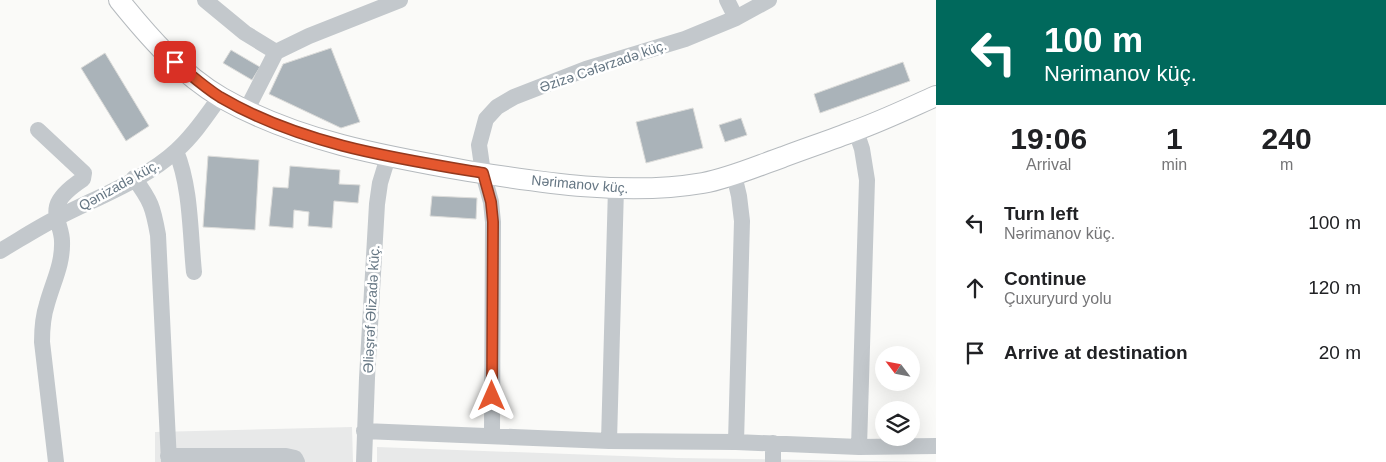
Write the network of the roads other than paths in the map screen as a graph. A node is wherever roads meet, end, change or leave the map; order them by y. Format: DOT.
graph roads {
  1 [pos="119,0"];
  2 [pos="205,0"];
  3 [pos="400,0"];
  4 [pos="728,0"];
  5 [pos="769,0"];
  6 [pos="736,18"];
  7 [pos="276,52"];
  8 [pos="936,96"];
  9 [pos="220,97"];
  10 [pos="246,111"];
  11 [pos="38,130"];
  12 [pos="856,131"];
  13 [pos="176,151"];
  14 [pos="388,157"];
  15 [pos="483,173"];
  16 [pos="734,175"];
  17 [pos="134,178"];
  18 [pos="616,188"];
  19 [pos="57,218"];
  20 [pos="0,250"];
  21 [pos="194,272"];
  22 [pos="364,431"];
  23 [pos="492,435"];
  24 [pos="609,441"];
  25 [pos="736,442"];
  26 [pos="773,443"];
  27 [pos="859,446"];
  28 [pos="936,446"];
  29 [pos="168,459"];
  30 [pos="56,462"];
  31 [pos="297,462"];
  32 [pos="364,462"];
  33 [pos="773,462"];
  1 -- 9 [label="main road, Nərimanov küç."];
  2 -- 7 [label="street"];
  3 -- 7 [label="street"];
  4 -- 6 [label="street"];
  5 -- 6 [label="street, Əzizə Cəfərzadə küç."];
  6 -- 15 [label="street, Əzizə Cəfərzadə küç."];
  7 -- 10 [label="street"];
  8 -- 12 [label="main road, Nərimanov küç."];
  9 -- 10 [label="main road, Nərimanov küç."];
  9 -- 13 [label="street, Qənizadə küç."];
  10 -- 14 [label="main road, Nərimanov küç."];
  11 -- 19 [label="street"];
  12 -- 16 [label="main road, Nərimanov küç."];
  12 -- 27 [label="street"];
  13 -- 17 [label="street, Qənizadə küç."];
  13 -- 21 [label="street"];
  14 -- 15 [label="main road, Nərimanov küç."];
  14 -- 22 [label="street, Əliəşrəf Əlizadə küç."];
  15 -- 18 [label="main road, Nərimanov küç."];
  15 -- 23 [label="street, Əzizə Cəfərzadə küç."];
  16 -- 18 [label="main road, Nərimanov küç."];
  16 -- 25 [label="street"];
  17 -- 19 [label="street, Qənizadə küç."];
  17 -- 29 [label="street"];
  18 -- 24 [label="street"];
  19 -- 20 [label="street, Qənizadə küç."];
  19 -- 30 [label="street"];
  22 -- 23 [label="street"];
  22 -- 32 [label="street, Əliəşrəf Əlizadə küç."];
  23 -- 24 [label="street"];
  24 -- 25 [label="street"];
  25 -- 26 [label="street"];
  26 -- 27 [label="street"];
  26 -- 33 [label="street"];
  27 -- 28 [label="street"];
  29 -- 31 [label="street"];
}
